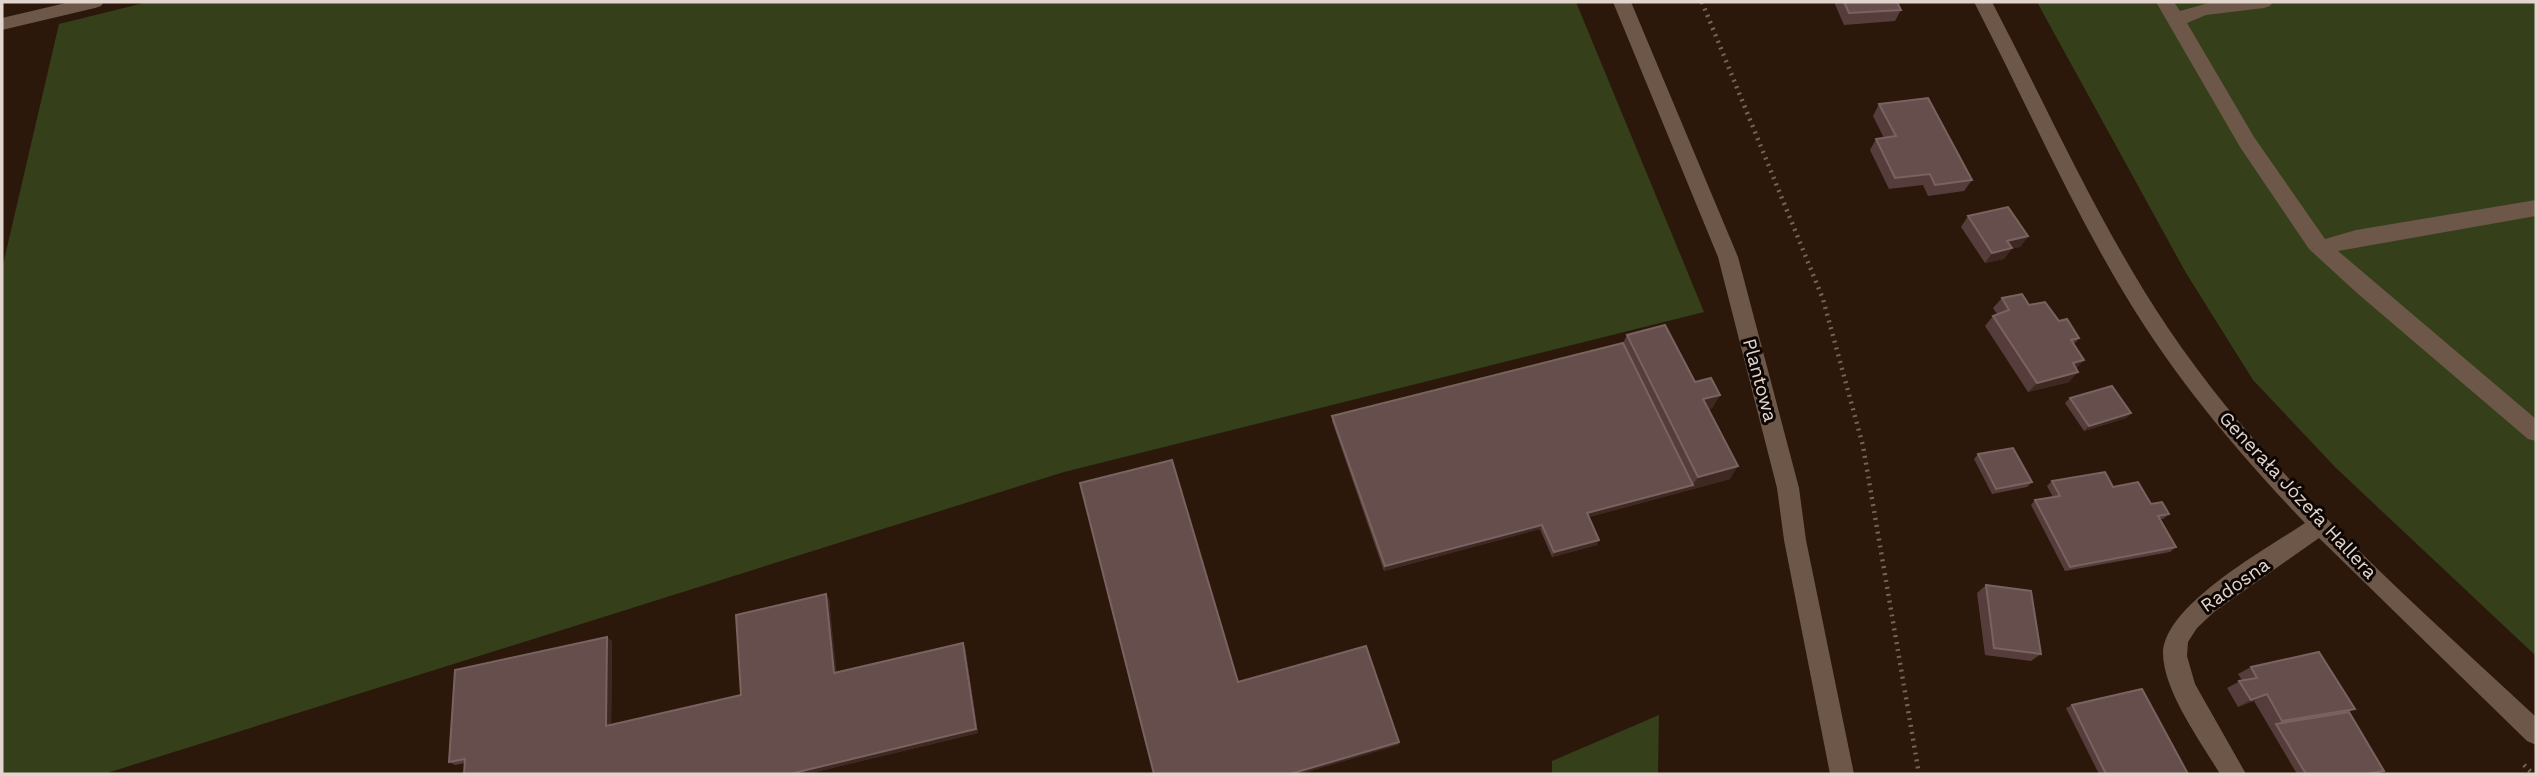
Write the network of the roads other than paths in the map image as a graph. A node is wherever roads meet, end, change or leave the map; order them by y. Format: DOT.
graph roads {
  1 [pos="11,2"];
  2 [pos="95,2"];
  3 [pos="1622,2"];
  4 [pos="1983,2"];
  5 [pos="2165,2"];
  6 [pos="2264,2"];
  7 [pos="2177,21"];
  8 [pos="3,29"];
  9 [pos="2536,208"];
  10 [pos="2322,248"];
  11 [pos="2536,432"];
  12 [pos="2320,525"];
  13 [pos="2536,733"];
  14 [pos="1842,774"];
  15 [pos="2234,774"];
  1 -- 8 [label="street"];
  2 -- 8 [label="street"];
  3 -- 14 [label="street, Plantowa"];
  4 -- 12 [label="street, Generała Józefa Hallera"];
  5 -- 7 [label="street"];
  6 -- 7 [label="street"];
  7 -- 10 [label="street"];
  9 -- 10 [label="street"];
  10 -- 11 [label="street"];
  12 -- 13 [label="street, Generała Józefa Hallera"];
  12 -- 15 [label="street, Radosna"];
}
